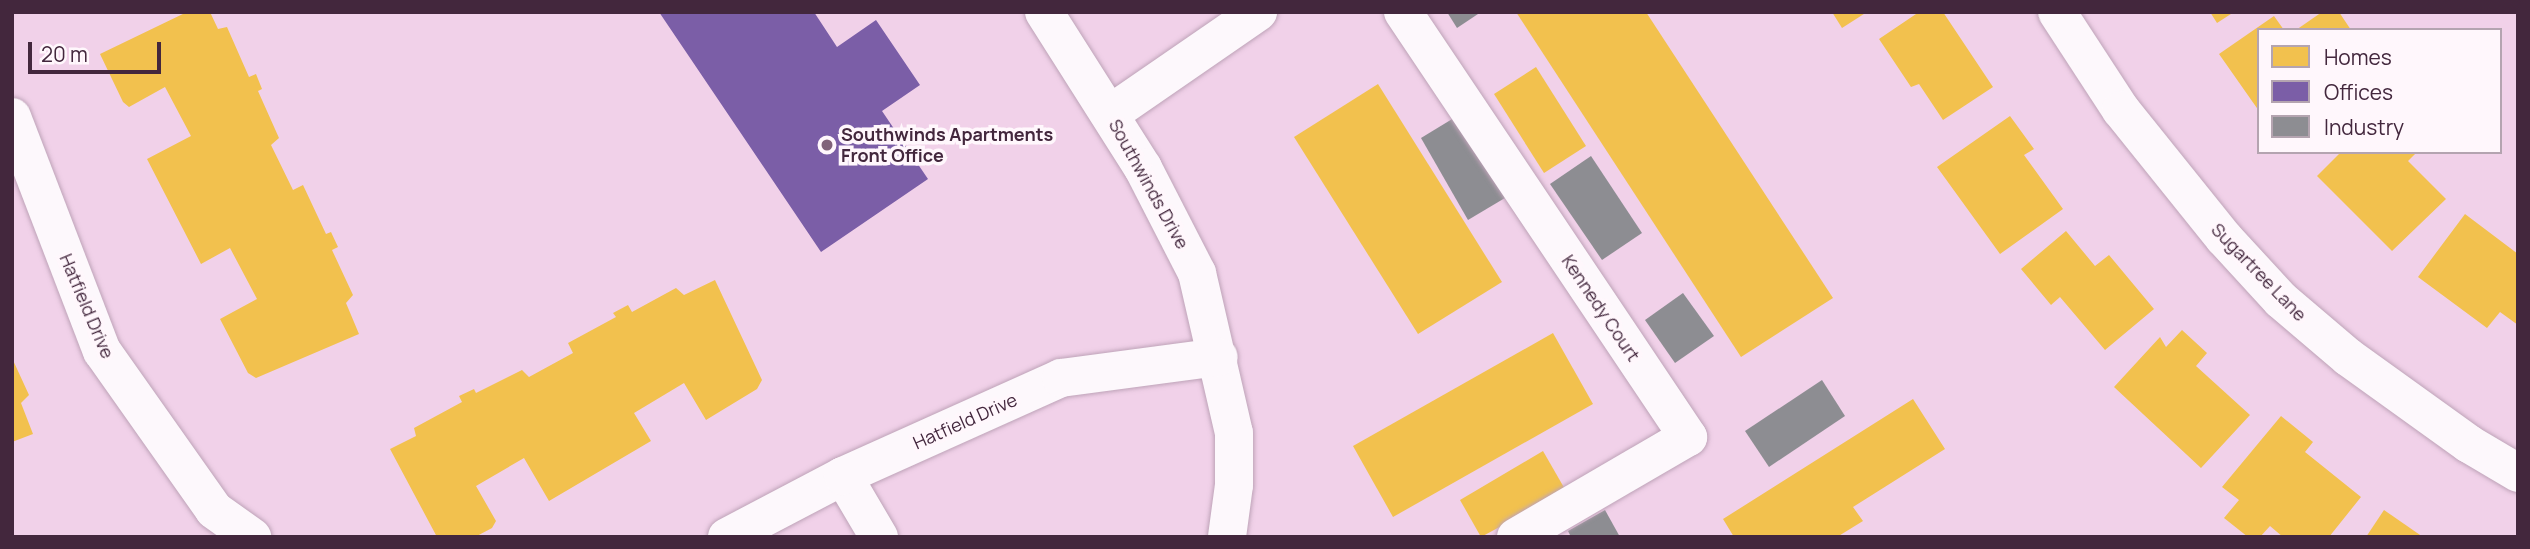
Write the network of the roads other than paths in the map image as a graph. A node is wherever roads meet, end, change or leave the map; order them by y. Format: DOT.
graph roads {
  1 [pos="1044,12"];
  2 [pos="1258,12"];
  3 [pos="1404,12"];
  4 [pos="2057,12"];
  5 [pos="1110,114"];
  6 [pos="12,117"];
  7 [pos="1219,357"];
  8 [pos="2518,473"];
  9 [pos="843,476"];
  10 [pos="252,537"];
  11 [pos="727,537"];
  12 [pos="879,537"];
  13 [pos="1227,537"];
  14 [pos="1516,537"];
  1 -- 5 [label="street, Southwinds Drive"];
  2 -- 5 [label="street"];
  3 -- 14 [label="street, Kennedy Court"];
  4 -- 8 [label="street, Sugartree Lane"];
  5 -- 7 [label="street, Southwinds Drive"];
  6 -- 10 [label="street, Hatfield Drive"];
  7 -- 9 [label="street, Hatfield Drive"];
  7 -- 13 [label="street, Southwinds Drive"];
  9 -- 11 [label="street, Hatfield Drive"];
  9 -- 12 [label="street"];
}
